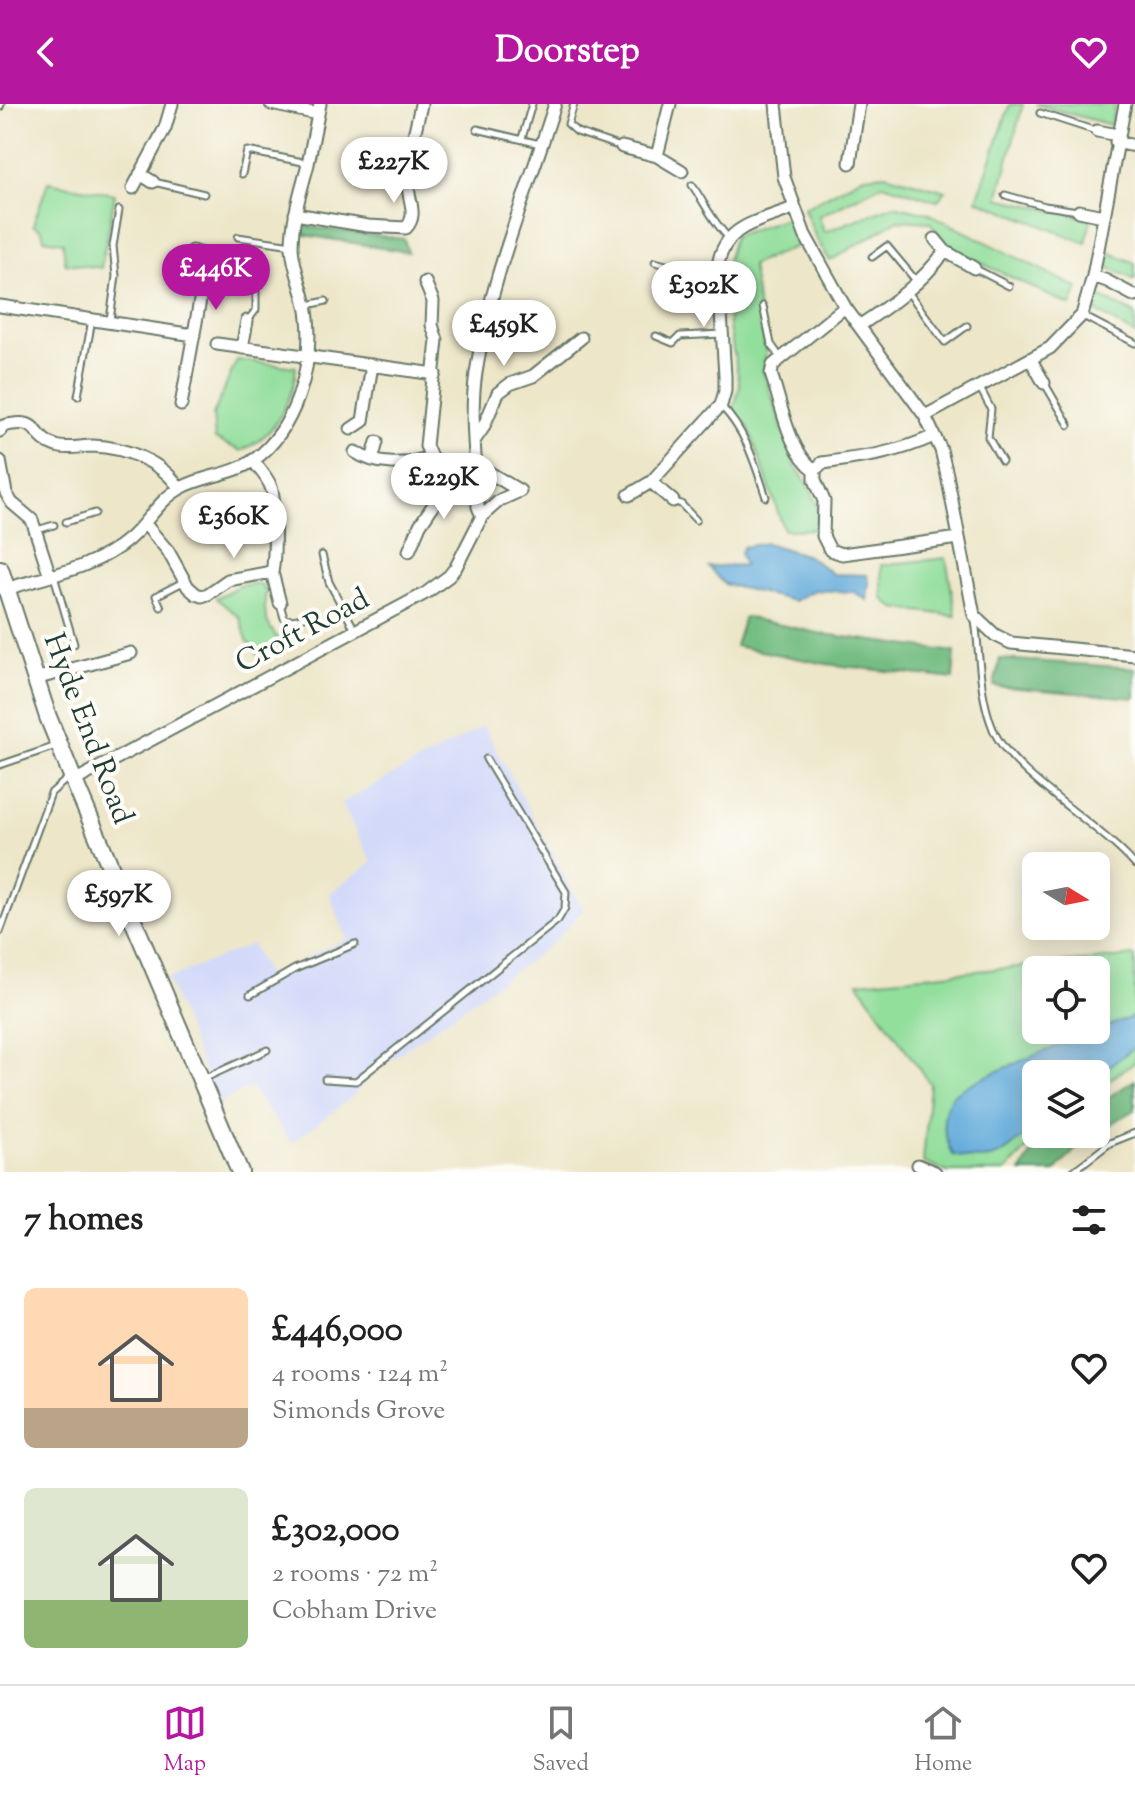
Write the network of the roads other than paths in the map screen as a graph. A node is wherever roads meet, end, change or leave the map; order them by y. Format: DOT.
graph roads {
  1 [pos="172,104"];
  2 [pos="271,104"];
  3 [pos="421,104"];
  4 [pos="532,104"];
  5 [pos="555,104"];
  6 [pos="574,104"];
  7 [pos="670,104"];
  8 [pos="776,104"];
  9 [pos="859,104"];
  10 [pos="1125,104"];
  11 [pos="319,109"];
  12 [pos="1040,113"];
  13 [pos="477,129"];
  14 [pos="1097,131"];
  15 [pos="522,138"];
  16 [pos="1117,139"];
  17 [pos="541,145"];
  18 [pos="1135,146"];
  19 [pos="622,147"];
  20 [pos="657,156"];
  21 [pos="308,163"];
  22 [pos="850,163"];
  23 [pos="682,171"];
  24 [pos="140,174"];
  25 [pos="242,174"];
  26 [pos="153,182"];
  27 [pos="692,185"];
  28 [pos="133,188"];
  29 [pos="204,194"];
  30 [pos="1005,195"];
  31 [pos="793,208"];
  32 [pos="119,210"];
  33 [pos="1079,211"];
  34 [pos="295,214"];
  35 [pos="1103,216"];
  36 [pos="238,237"];
  37 [pos="728,237"];
  38 [pos="935,239"];
  39 [pos="292,245"];
  40 [pos="192,251"];
  41 [pos="945,251"];
  42 [pos="872,257"];
  43 [pos="655,262"];
  44 [pos="718,265"];
  45 [pos="974,268"];
  46 [pos="1093,276"];
  47 [pos="425,282"];
  48 [pos="918,283"];
  49 [pos="1009,286"];
  50 [pos="256,292"];
  51 [pos="908,292"];
  52 [pos="1135,296"];
  53 [pos="326,301"];
  54 [pos="0,306"];
  55 [pos="306,306"];
  56 [pos="763,306"];
  57 [pos="845,307"];
  58 [pos="1082,315"];
  59 [pos="92,320"];
  60 [pos="247,321"];
  61 [pos="110,322"];
  62 [pos="859,326"];
  63 [pos="967,326"];
  64 [pos="722,334"];
  65 [pos="194,335"];
  66 [pos="656,336"];
  67 [pos="581,338"];
  68 [pos="1135,343"];
  69 [pos="217,344"];
  70 [pos="242,348"];
  71 [pos="308,356"];
  72 [pos="780,357"];
  73 [pos="1031,360"];
  74 [pos="372,365"];
  75 [pos="435,374"];
  76 [pos="1044,383"];
  77 [pos="980,387"];
  78 [pos="78,396"];
  79 [pos="181,405"];
  80 [pos="721,405"];
  81 [pos="925,416"];
  82 [pos="1069,425"];
  83 [pos="351,429"];
  84 [pos="0,431"];
  85 [pos="934,436"];
  86 [pos="474,441"];
  87 [pos="377,442"];
  88 [pos="355,452"];
  89 [pos="429,457"];
  90 [pos="253,460"];
  91 [pos="372,460"];
  92 [pos="0,461"];
  93 [pos="1002,461"];
  94 [pos="477,469"];
  95 [pos="815,470"];
  96 [pos="651,482"];
  97 [pos="179,488"];
  98 [pos="629,495"];
  99 [pos="766,497"];
  100 [pos="673,501"];
  101 [pos="970,508"];
  102 [pos="955,512"];
  103 [pos="95,513"];
  104 [pos="482,516"];
  105 [pos="696,520"];
  106 [pos="66,522"];
  107 [pos="145,524"];
  108 [pos="54,525"];
  109 [pos="37,530"];
  110 [pos="959,538"];
  111 [pos="409,551"];
  112 [pos="322,555"];
  113 [pos="0,569"];
  114 [pos="272,572"];
  115 [pos="52,575"];
  116 [pos="185,581"];
  117 [pos="6,589"];
  118 [pos="280,603"];
  119 [pos="161,607"];
  120 [pos="316,614"];
  121 [pos="974,615"];
  122 [pos="356,632"];
  123 [pos="74,644"];
  124 [pos="131,653"];
  125 [pos="1135,655"];
  126 [pos="35,679"];
  127 [pos="59,744"];
  128 [pos="486,759"];
  129 [pos="0,765"];
  130 [pos="72,778"];
  131 [pos="1135,865"];
  132 [pos="0,932"];
  133 [pos="355,944"];
  134 [pos="250,995"];
  135 [pos="267,1050"];
  136 [pos="202,1079"];
  137 [pos="325,1079"];
  138 [pos="1135,1133"];
  139 [pos="918,1165"];
  140 [pos="240,1172"];
  141 [pos="935,1172"];
  142 [pos="1072,1172"];
  1 -- 24 [label="street"];
  2 -- 11 [label="street"];
  3 -- 34 [label="street"];
  4 -- 15 [label="lane"];
  5 -- 17 [label="street"];
  6 -- 19 [label="lane"];
  7 -- 20 [label="street"];
  8 -- 31 [label="street"];
  9 -- 22 [label="street"];
  10 -- 16 [label="street"];
  11 -- 21 [label="street"];
  12 -- 14 [label="lane"];
  13 -- 15 [label="lane"];
  14 -- 16 [label="street"];
  15 -- 17 [label="lane"];
  16 -- 18 [label="street"];
  16 -- 35 [label="street"];
  17 -- 86 [label="street"];
  19 -- 20 [label="street"];
  20 -- 23 [label="street"];
  21 -- 25 [label="lane"];
  21 -- 34 [label="street"];
  24 -- 26 [label="street"];
  24 -- 28 [label="street"];
  26 -- 29 [label="lane"];
  27 -- 37 [label="lane"];
  30 -- 33 [label="lane"];
  31 -- 37 [label="street"];
  31 -- 57 [label="street"];
  32 -- 61 [label="lane"];
  33 -- 35 [label="street"];
  34 -- 39 [label="street"];
  35 -- 46 [label="street"];
  36 -- 39 [label="lane"];
  37 -- 44 [label="street"];
  38 -- 41 [label="street"];
  39 -- 55 [label="street"];
  40 -- 65 [label="street"];
  41 -- 45 [label="street"];
  41 -- 48 [label="street"];
  42 -- 48 [label="lane"];
  43 -- 44 [label="lane"];
  44 -- 64 [label="street"];
  45 -- 49 [label="lane"];
  46 -- 52 [label="street"];
  46 -- 58 [label="street"];
  47 -- 75 [label="street"];
  48 -- 51 [label="street"];
  50 -- 60 [label="lane"];
  51 -- 62 [label="street"];
  51 -- 63 [label="lane"];
  53 -- 55 [label="lane"];
  54 -- 59 [label="street"];
  55 -- 71 [label="street"];
  56 -- 72 [label="lane"];
  57 -- 62 [label="street"];
  57 -- 72 [label="street"];
  58 -- 68 [label="lane"];
  58 -- 73 [label="street"];
  59 -- 61 [label="street"];
  59 -- 78 [label="lane"];
  60 -- 70 [label="street"];
  61 -- 65 [label="street"];
  62 -- 81 [label="street"];
  64 -- 66 [label="lane"];
  64 -- 80 [label="street"];
  65 -- 79 [label="street"];
  67 -- 86 [label="street"];
  69 -- 70 [label="street"];
  70 -- 71 [label="street"];
  71 -- 74 [label="street"];
  71 -- 90 [label="street"];
  72 -- 95 [label="street"];
  73 -- 76 [label="street"];
  73 -- 77 [label="street"];
  74 -- 75 [label="street"];
  74 -- 83 [label="street"];
  75 -- 89 [label="street"];
  76 -- 82 [label="lane"];
  77 -- 81 [label="street"];
  77 -- 93 [label="lane"];
  80 -- 96 [label="street"];
  80 -- 99 [label="lane"];
  81 -- 85 [label="street"];
  84 -- 97 [label="street"];
  85 -- 95 [label="street"];
  85 -- 102 [label="street"];
  86 -- 94 [label="street"];
  87 -- 91 [label="street"];
  88 -- 91 [label="street"];
  89 -- 91 [label="street"];
  89 -- 111 [label="street"];
  90 -- 97 [label="street"];
  90 -- 114 [label="street"];
  92 -- 109 [label="street"];
  94 -- 104 [label="street"];
  94 -- 104 [label="street"];
  95 -- 110 [label="street"];
  96 -- 98 [label="street"];
  96 -- 100 [label="street"];
  97 -- 107 [label="street"];
  100 -- 105 [label="lane"];
  101 -- 102 [label="street"];
  102 -- 110 [label="street"];
  103 -- 106 [label="lane"];
  104 -- 122 [label="street, Croft Road"];
  107 -- 115 [label="street"];
  107 -- 116 [label="street"];
  108 -- 109 [label="lane"];
  109 -- 115 [label="street"];
  110 -- 121 [label="street"];
  112 -- 122 [label="lane"];
  113 -- 117 [label="main road, Hyde End Road"];
  114 -- 116 [label="street"];
  114 -- 118 [label="street"];
  115 -- 117 [label="street"];
  115 -- 123 [label="lane"];
  116 -- 119 [label="lane"];
  117 -- 126 [label="main road, Hyde End Road"];
  118 -- 120 [label="lane"];
  121 -- 125 [label="street"];
  121 -- 131 [label="lane"];
  122 -- 130 [label="street, Croft Road"];
  124 -- 126 [label="street"];
  126 -- 127 [label="main road, Hyde End Road"];
  127 -- 129 [label="lane"];
  127 -- 130 [label="main road, Hyde End Road"];
  128 -- 137 [label="lane"];
  130 -- 132 [label="lane"];
  130 -- 136 [label="main road, Hyde End Road"];
  133 -- 134 [label="lane"];
  135 -- 136 [label="lane"];
  136 -- 140 [label="main road, Hyde End Road"];
  138 -- 142 [label="lane"];
  139 -- 141 [label="street"];
}
